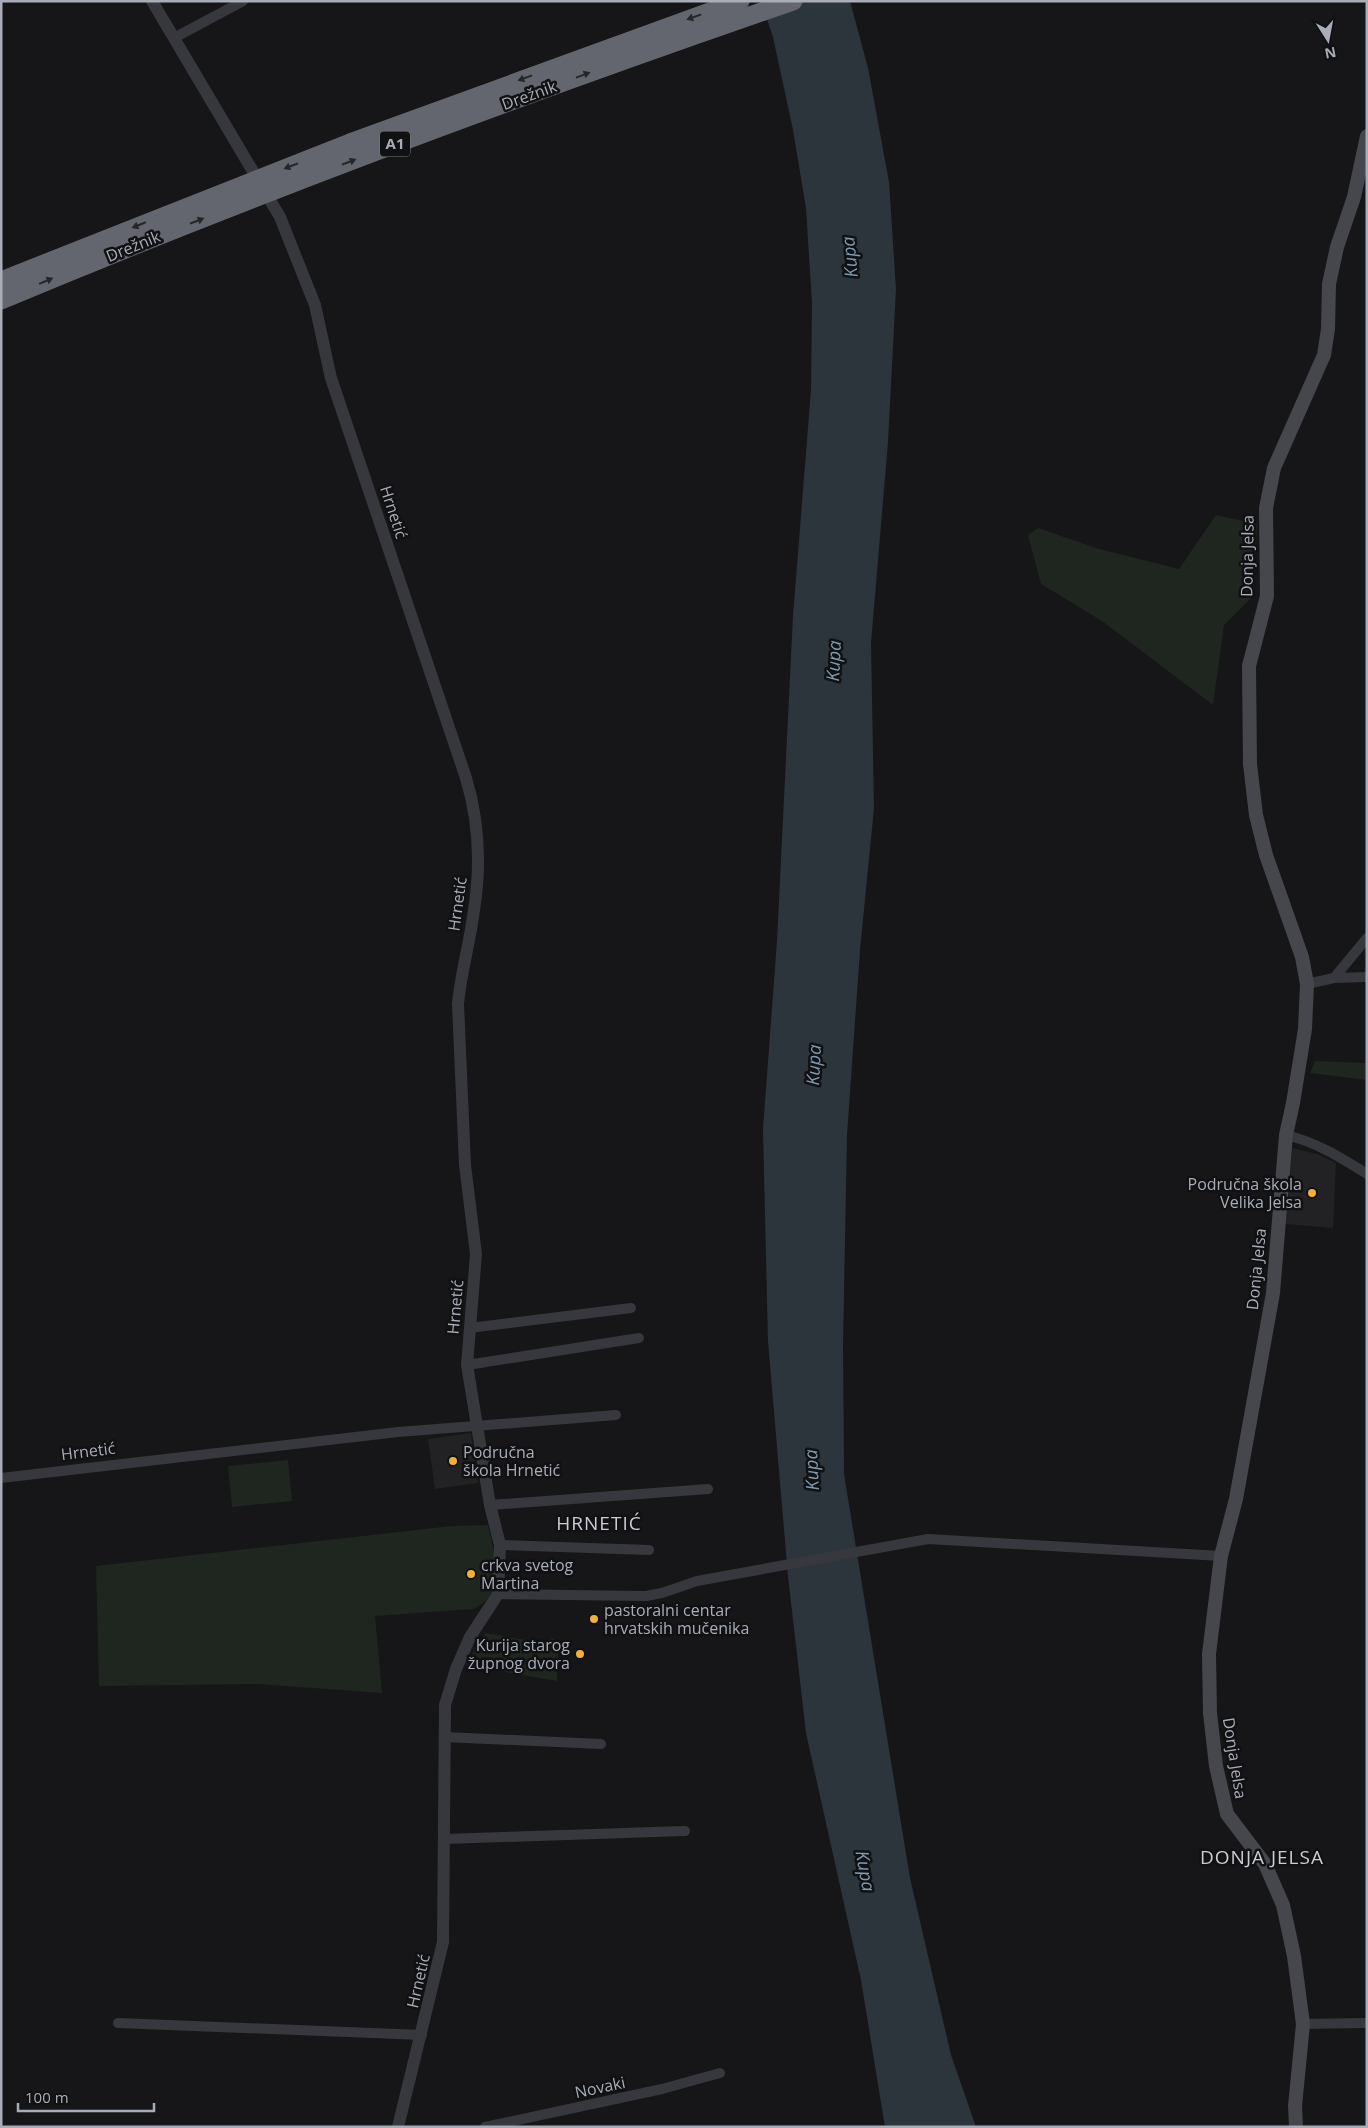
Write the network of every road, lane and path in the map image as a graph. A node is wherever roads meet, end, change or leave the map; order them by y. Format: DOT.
graph roads {
  1 [pos="152,1"];
  2 [pos="243,1"];
  3 [pos="740,1"];
  4 [pos="793,1"];
  5 [pos="174,38"];
  6 [pos="1367,136"];
  7 [pos="1,282"];
  8 [pos="1,300"];
  9 [pos="1367,938"];
  10 [pos="1367,977"];
  11 [pos="1334,978"];
  12 [pos="1307,984"];
  13 [pos="1286,1135"];
  14 [pos="1367,1174"];
  15 [pos="631,1308"];
  16 [pos="469,1328"];
  17 [pos="639,1338"];
  18 [pos="467,1364"];
  19 [pos="616,1415"];
  20 [pos="476,1427"];
  21 [pos="1,1478"];
  22 [pos="708,1489"];
  23 [pos="490,1505"];
  24 [pos="500,1545"];
  25 [pos="649,1550"];
  26 [pos="1221,1556"];
  27 [pos="498,1594"];
  28 [pos="444,1737"];
  29 [pos="601,1744"];
  30 [pos="685,1831"];
  31 [pos="444,1839"];
  32 [pos="118,2023"];
  33 [pos="1367,2023"];
  34 [pos="1304,2024"];
  35 [pos="422,2035"];
  36 [pos="720,2073"];
  37 [pos="398,2127"];
  38 [pos="485,2127"];
  39 [pos="1296,2127"];
  1 -- 5 [label="street"];
  2 -- 5 [label="street"];
  3 -- 7 [label="highway, Drežnik / A1, one-way, bridge"];
  8 -- 4 [label="highway, Drežnik / A1, one-way, bridge"];
  5 -- 16 [label="street, Hrnetić"];
  6 -- 12 [label="main road, Donja Jelsa"];
  9 -- 11 [label="street"];
  10 -- 11 [label="street"];
  11 -- 12 [label="street"];
  12 -- 13 [label="main road, Donja Jelsa"];
  13 -- 14 [label="street"];
  13 -- 26 [label="main road, Donja Jelsa"];
  15 -- 16 [label="street"];
  16 -- 18 [label="street, Hrnetić"];
  17 -- 18 [label="street"];
  18 -- 20 [label="street, Hrnetić"];
  19 -- 20 [label="street"];
  20 -- 21 [label="street, Hrnetić"];
  20 -- 23 [label="street, Hrnetić"];
  22 -- 23 [label="street"];
  23 -- 24 [label="street, Hrnetić"];
  24 -- 25 [label="street"];
  24 -- 27 [label="street, Hrnetić"];
  26 -- 27 [label="street"];
  26 -- 34 [label="main road, Donja Jelsa"];
  27 -- 28 [label="street, Hrnetić"];
  28 -- 29 [label="street"];
  28 -- 31 [label="street, Hrnetić"];
  30 -- 31 [label="street"];
  31 -- 35 [label="street, Hrnetić"];
  32 -- 35 [label="street"];
  33 -- 34 [label="street"];
  34 -- 39 [label="main road, Donja Jelsa"];
  35 -- 37 [label="street, Hrnetić"];
  36 -- 38 [label="street, Novaki"];
}
